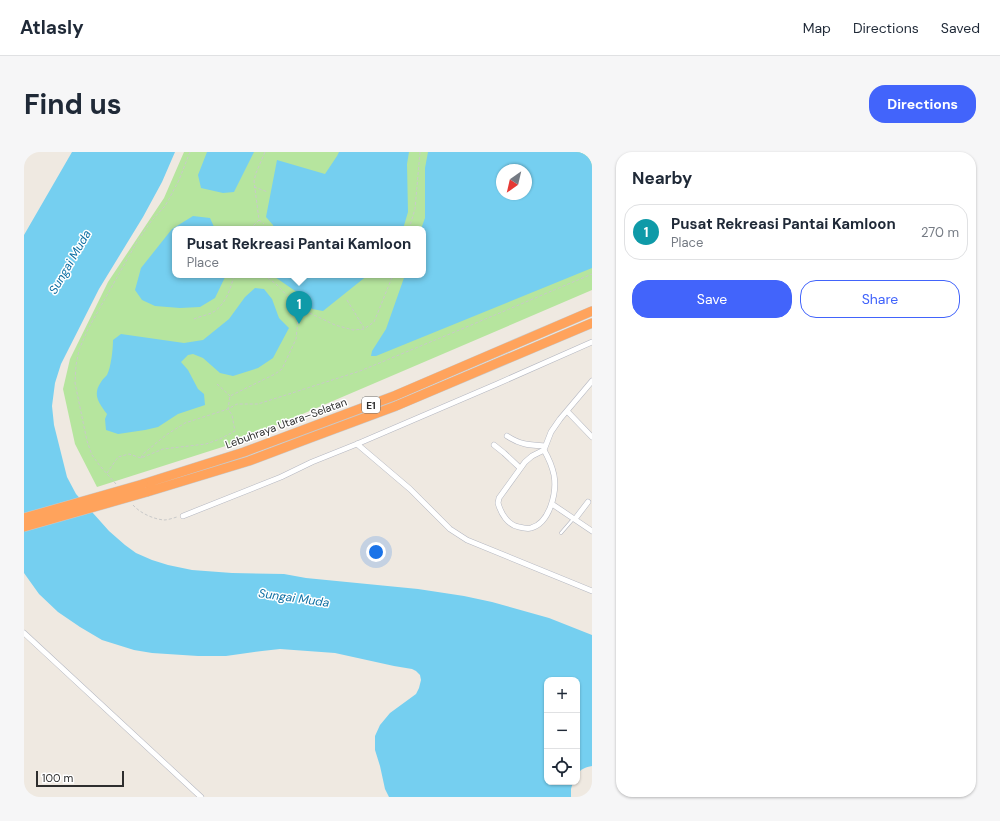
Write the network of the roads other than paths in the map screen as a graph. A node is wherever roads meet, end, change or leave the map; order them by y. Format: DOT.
graph roads {
  1 [pos="592,311"];
  2 [pos="592,323"];
  3 [pos="592,342"];
  4 [pos="592,381"];
  5 [pos="568,411"];
  6 [pos="507,436"];
  7 [pos="592,436"];
  8 [pos="357,444"];
  9 [pos="494,445"];
  10 [pos="544,448"];
  11 [pos="520,468"];
  12 [pos="145,488"];
  13 [pos="588,502"];
  14 [pos="552,504"];
  15 [pos="183,516"];
  16 [pos="24,518"];
  17 [pos="574,518"];
  18 [pos="24,527"];
  19 [pos="592,531"];
  20 [pos="562,533"];
  21 [pos="592,591"];
  22 [pos="24,633"];
  23 [pos="201,797"];
  1 -- 12 [label="highway, Lebuhraya Utara–Selatan / E1"];
  2 -- 12 [label="highway, Lebuhraya Utara–Selatan / E1"];
  3 -- 8 [label="street"];
  4 -- 5 [label="street"];
  5 -- 7 [label="street"];
  5 -- 10 [label="street"];
  6 -- 10 [label="street"];
  8 -- 15 [label="street"];
  8 -- 21 [label="street"];
  9 -- 11 [label="street"];
  10 -- 11 [label="street"];
  10 -- 14 [label="street"];
  11 -- 14 [label="street"];
  12 -- 16 [label="highway, Lebuhraya Utara–Selatan / E1, bridge"];
  12 -- 18 [label="highway, Lebuhraya Utara–Selatan / E1, bridge"];
  13 -- 17 [label="street"];
  14 -- 17 [label="street"];
  17 -- 19 [label="street"];
  17 -- 20 [label="lane"];
  22 -- 23 [label="street"];
}
